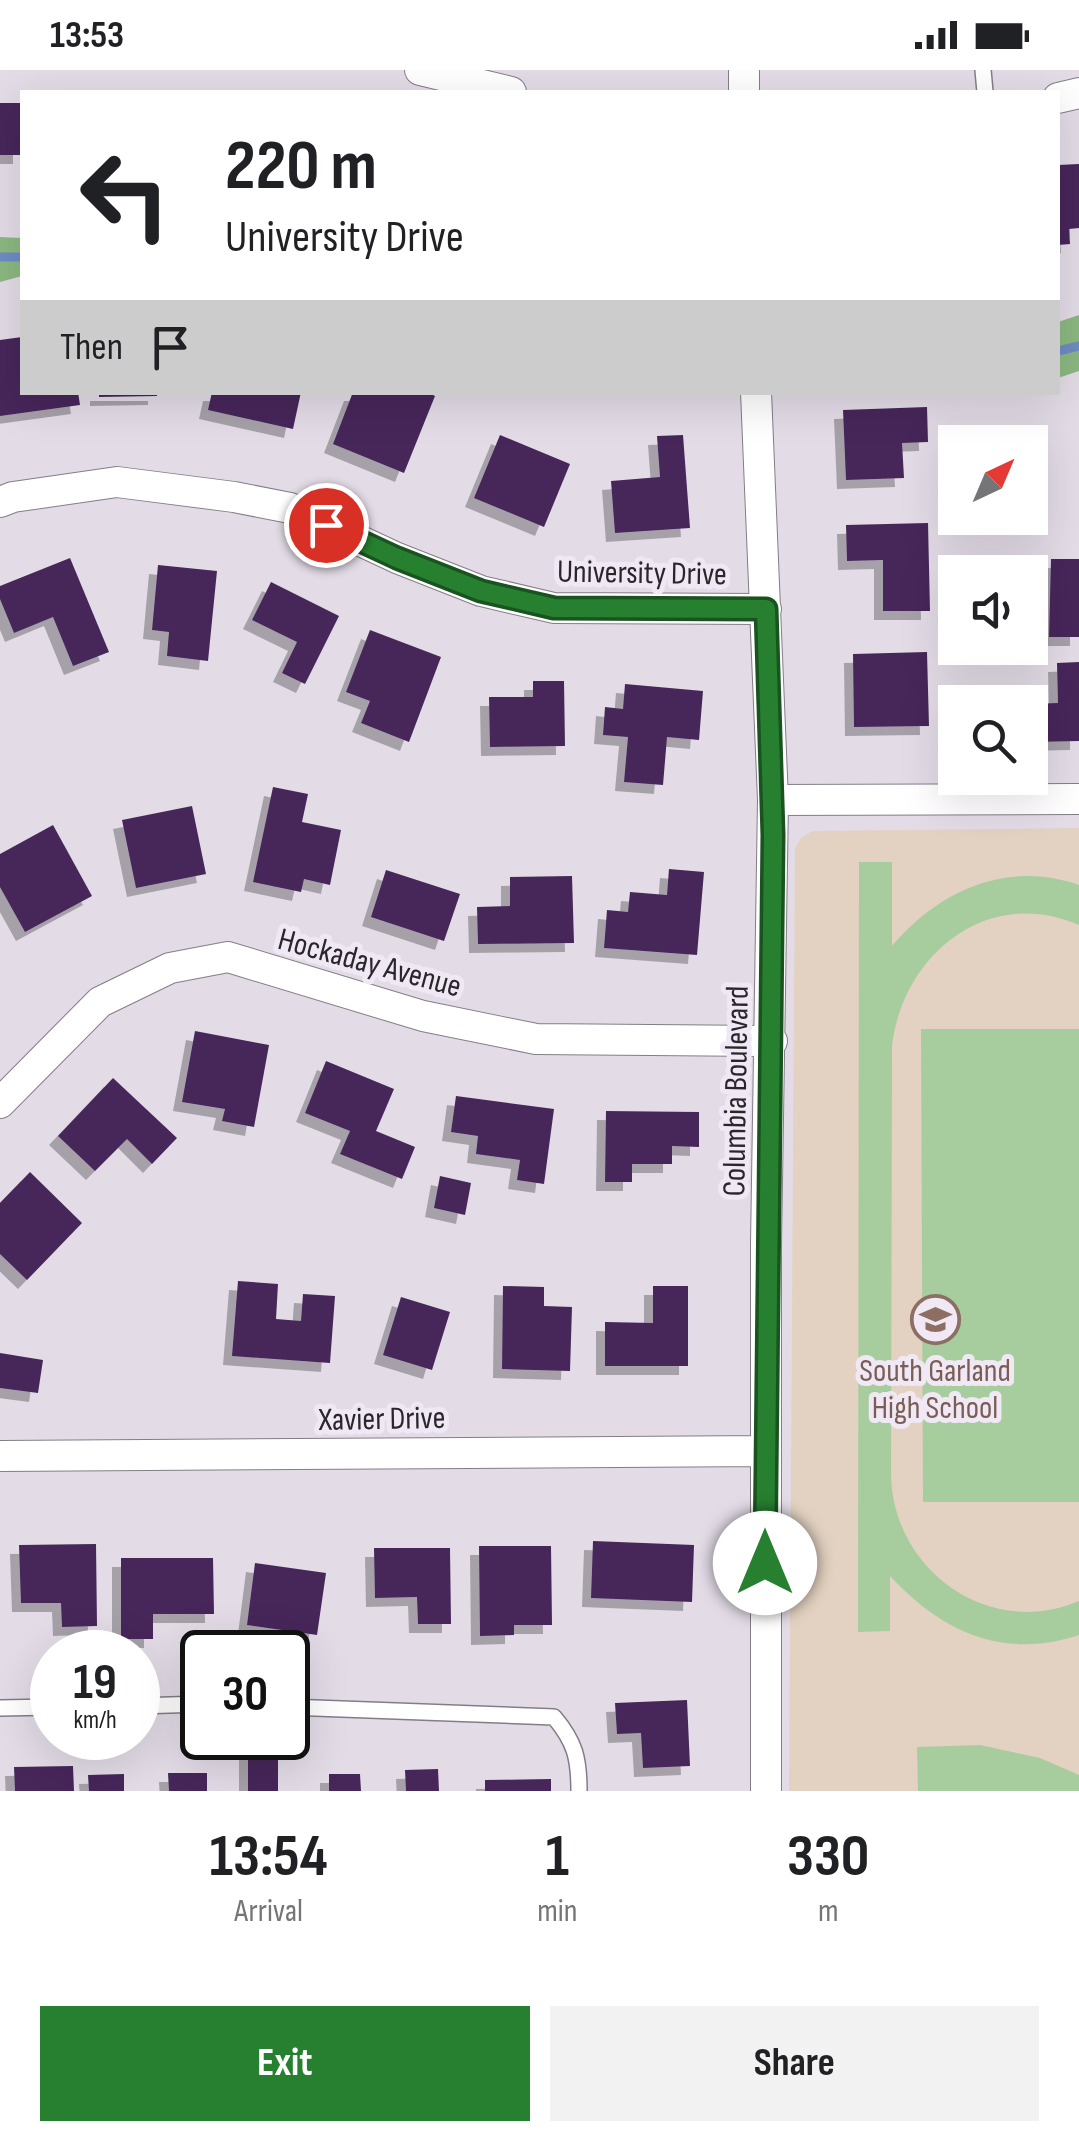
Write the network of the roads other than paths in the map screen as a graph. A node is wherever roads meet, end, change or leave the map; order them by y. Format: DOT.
graph roads {
  1 [pos="420,70"];
  2 [pos="504,90"];
  3 [pos="756,395"];
  4 [pos="0,502"];
  5 [pos="766,609"];
  6 [pos="1079,799"];
  7 [pos="773,800"];
  8 [pos="772,1041"];
  9 [pos="0,1103"];
  10 [pos="766,1451"];
  11 [pos="0,1456"];
  12 [pos="30,1707"];
  13 [pos="310,1707"];
  14 [pos="0,1708"];
  15 [pos="578,1791"];
  16 [pos="766,1791"];
  1 -- 2 [label="street"];
  3 -- 5 [label="street, Columbia Boulevard"];
  4 -- 5 [label="street, University Drive"];
  5 -- 7 [label="street, Columbia Boulevard"];
  6 -- 7 [label="street"];
  7 -- 8 [label="street, Columbia Boulevard"];
  8 -- 9 [label="street, Hockaday Avenue"];
  8 -- 10 [label="street, Columbia Boulevard"];
  10 -- 11 [label="street, Xavier Drive"];
  10 -- 16 [label="street, Columbia Boulevard"];
  12 -- 14 [label="lane"];
  13 -- 15 [label="lane"];
}
